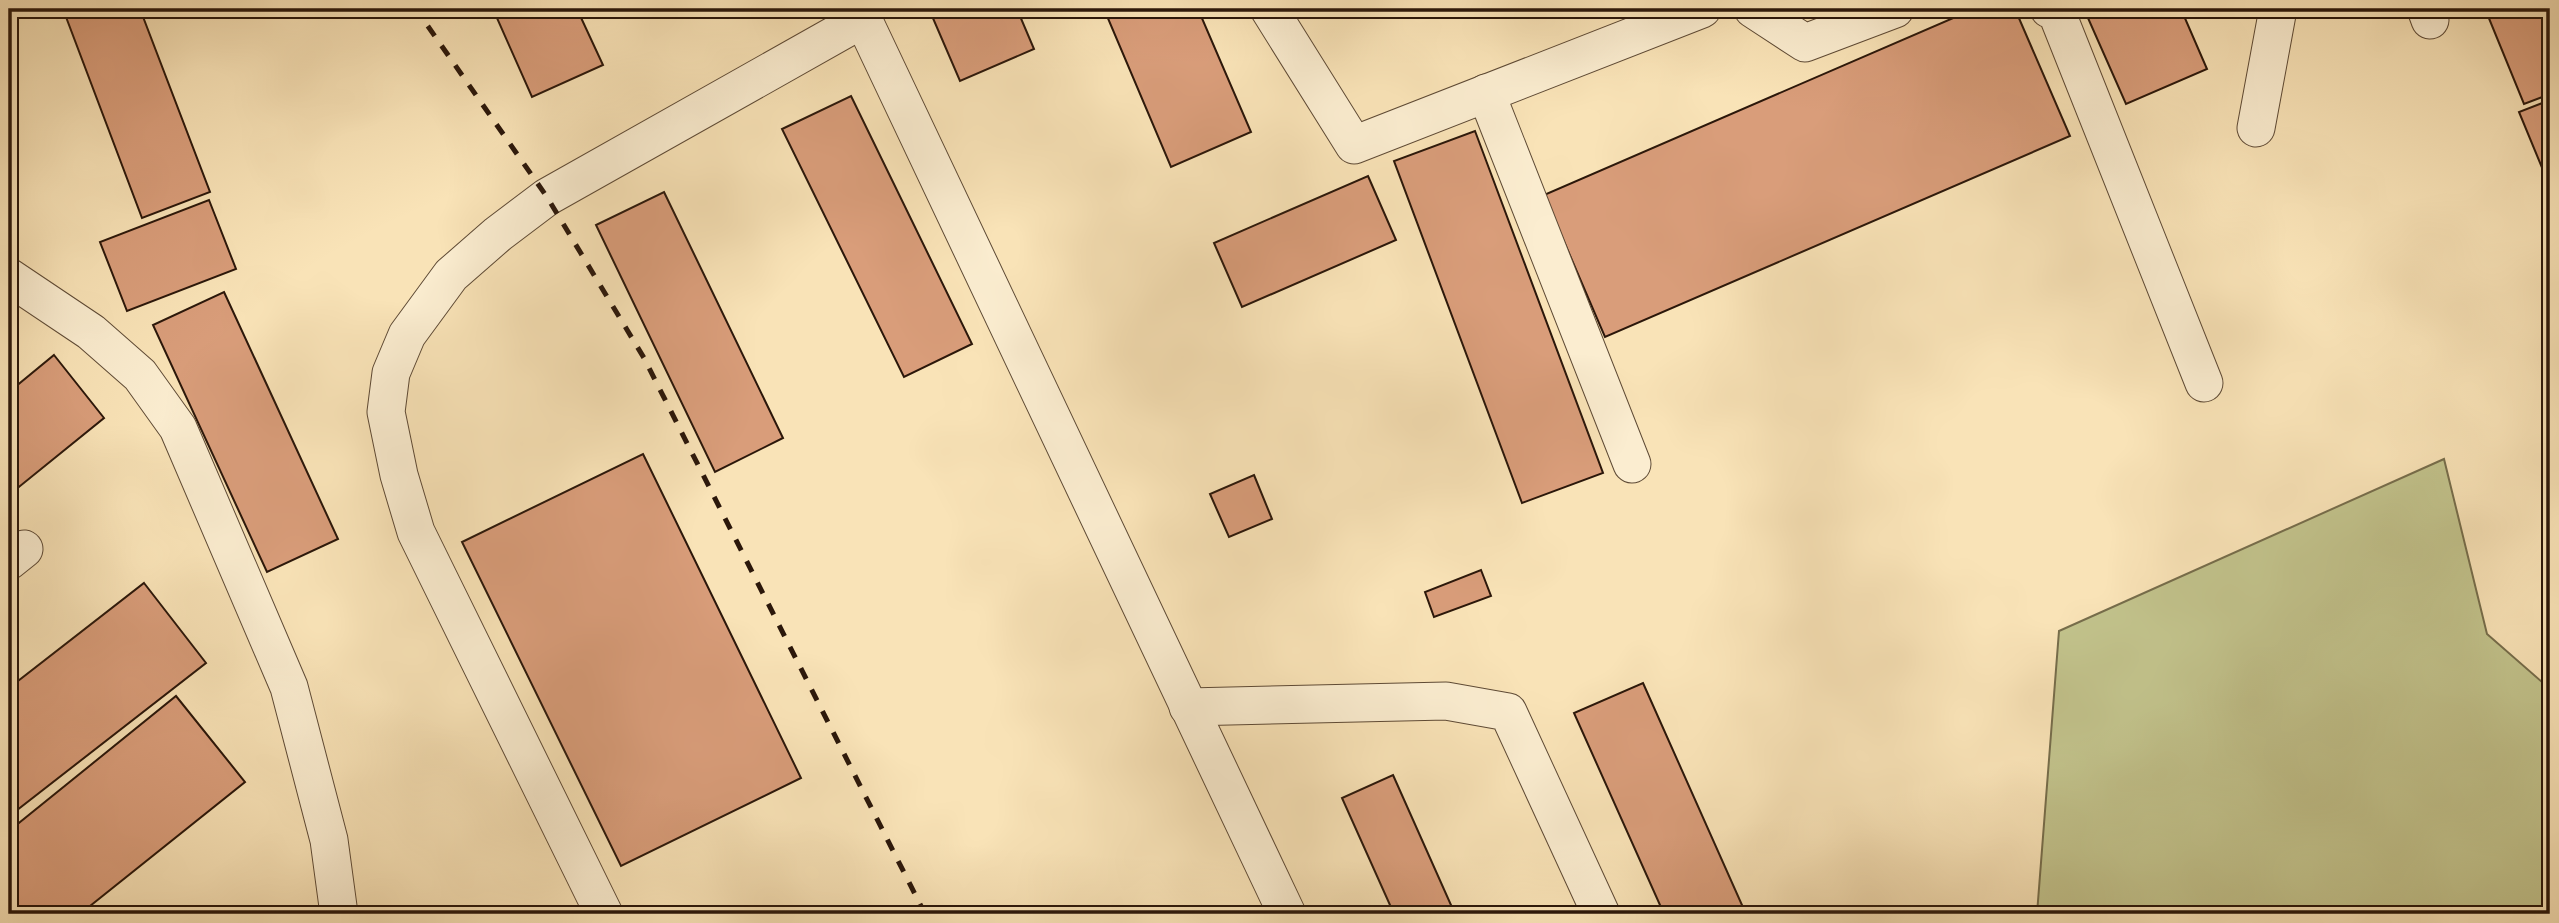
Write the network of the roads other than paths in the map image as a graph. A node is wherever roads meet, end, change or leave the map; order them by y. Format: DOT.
graph roads {
  1 [pos="1269,9"];
  2 [pos="1702,9"];
  3 [pos="1754,9"];
  4 [pos="1895,9"];
  5 [pos="2049,9"];
  6 [pos="2278,9"];
  7 [pos="860,14"];
  8 [pos="1486,93"];
  9 [pos="2256,128"];
  10 [pos="9,277"];
  11 [pos="2204,383"];
  12 [pos="1632,464"];
  13 [pos="1188,707"];
  14 [pos="339,914"];
  15 [pos="604,914"];
  16 [pos="1287,914"];
  17 [pos="1601,914"];
  1 -- 8 [label="lane"];
  2 -- 8 [label="lane"];
  3 -- 4 [label="lane"];
  5 -- 11 [label="lane"];
  6 -- 9 [label="lane"];
  7 -- 13 [label="lane"];
  7 -- 15 [label="lane"];
  8 -- 12 [label="lane"];
  10 -- 14 [label="lane"];
  13 -- 16 [label="lane"];
  13 -- 17 [label="lane"];
}
